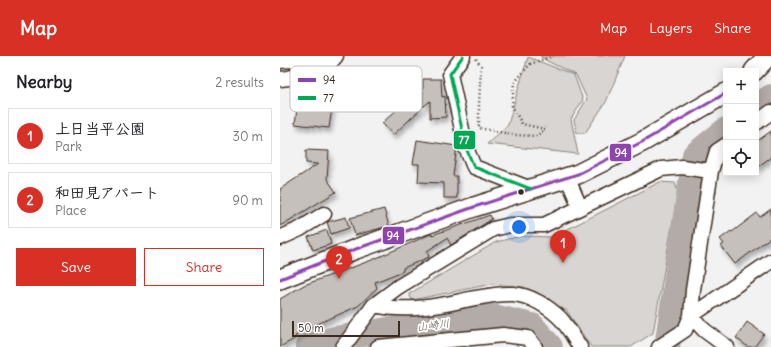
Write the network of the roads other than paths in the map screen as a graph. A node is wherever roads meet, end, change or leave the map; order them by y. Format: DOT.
graph roads {
  1 [pos="335,56"];
  2 [pos="463,56"];
  3 [pos="768,56"];
  4 [pos="280,61"];
  5 [pos="327,66"];
  6 [pos="757,68"];
  7 [pos="290,78"];
  8 [pos="280,79"];
  9 [pos="723,95"];
  10 [pos="771,112"];
  11 [pos="759,121"];
  12 [pos="723,147"];
  13 [pos="711,171"];
  14 [pos="567,177"];
  15 [pos="531,189"];
  16 [pos="580,207"];
  17 [pos="324,214"];
  18 [pos="280,238"];
  19 [pos="771,261"];
  20 [pos="280,279"];
  21 [pos="374,305"];
  22 [pos="692,316"];
  23 [pos="726,346"];
  24 [pos="343,347"];
  25 [pos="378,347"];
  26 [pos="536,347"];
  27 [pos="580,347"];
  28 [pos="659,347"];
  1 -- 4 [label="street"];
  1 -- 5 [label="street"];
  2 -- 15 [label="street"];
  3 -- 6 [label="main road"];
  7 -- 8 [label="street"];
  9 -- 14 [label="main road"];
  10 -- 11 [label="street"];
  12 -- 13 [label="street"];
  13 -- 16 [label="street"];
  13 -- 22 [label="street"];
  14 -- 15 [label="main road"];
  14 -- 16 [label="street"];
  15 -- 20 [label="main road"];
  16 -- 21 [label="street"];
  17 -- 18 [label="street"];
  19 -- 22 [label="street"];
  21 -- 24 [label="street"];
  21 -- 27 [label="street"];
  22 -- 23 [label="street"];
  22 -- 28 [label="street"];
  25 -- 26 [label="street"];
}
